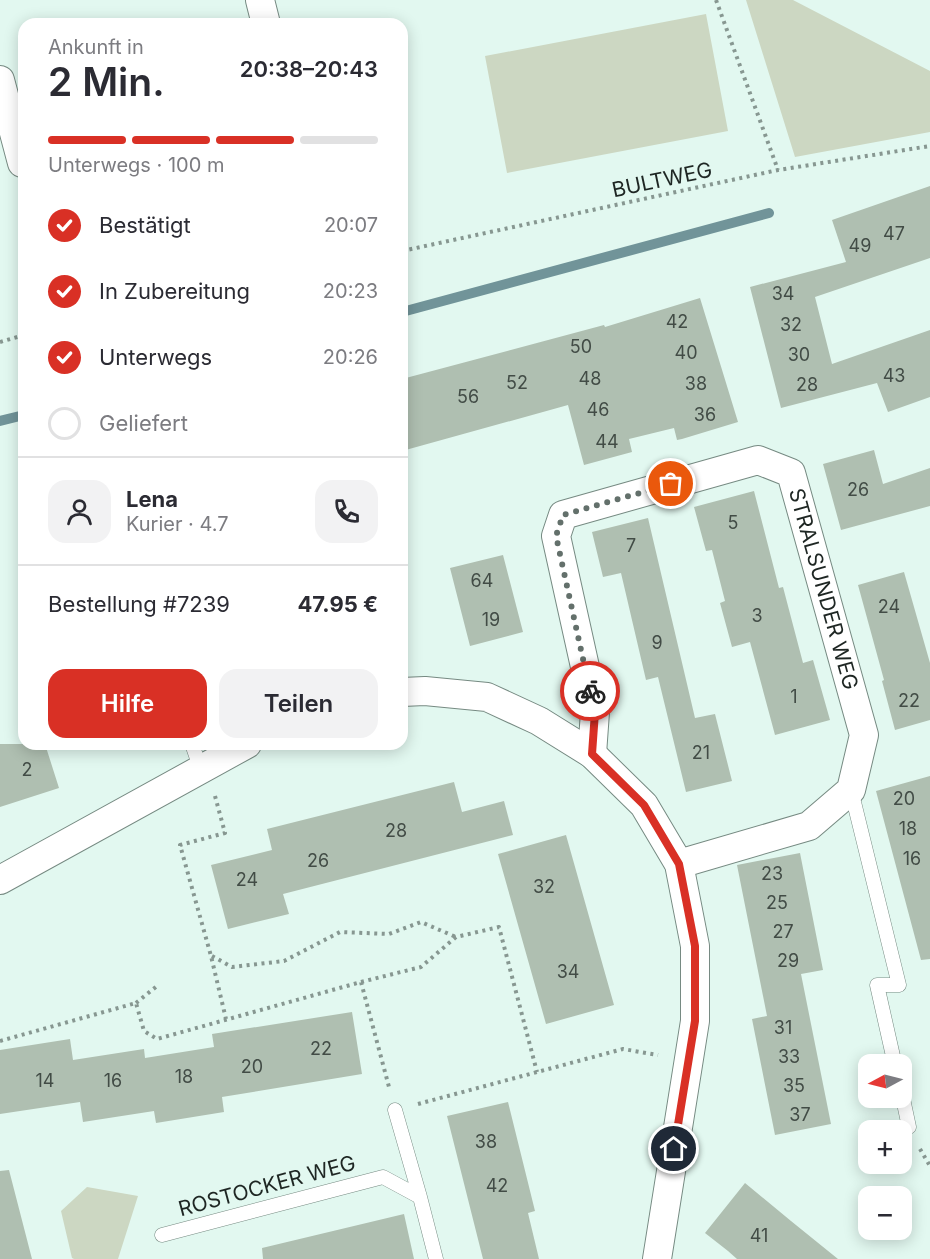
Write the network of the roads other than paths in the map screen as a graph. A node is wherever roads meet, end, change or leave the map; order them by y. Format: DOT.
graph roads {
  1 [pos="260,0"];
  2 [pos="264,18"];
  3 [pos="0,80"];
  4 [pos="18,148"];
  5 [pos="408,692"];
  6 [pos="229,750"];
  7 [pos="592,754"];
  8 [pos="200,760"];
  9 [pos="851,790"];
  10 [pos="679,864"];
  11 [pos="0,880"];
  12 [pos="893,1054"];
  13 [pos="395,1110"];
  14 [pos="420,1197"];
  15 [pos="162,1235"];
  16 [pos="436,1259"];
  17 [pos="657,1259"];
  1 -- 2 [label="street"];
  3 -- 4 [label="street"];
  5 -- 7 [label="street"];
  6 -- 8 [label="street"];
  7 -- 9 [label="street, STRALSUNDER WEG"];
  7 -- 10 [label="street"];
  8 -- 11 [label="street"];
  9 -- 10 [label="street"];
  9 -- 12 [label="lane, STRALSUNDER WEG"];
  10 -- 17 [label="street"];
  13 -- 14 [label="lane"];
  14 -- 15 [label="lane, ROSTOCKER WEG"];
  14 -- 16 [label="lane"];
}
